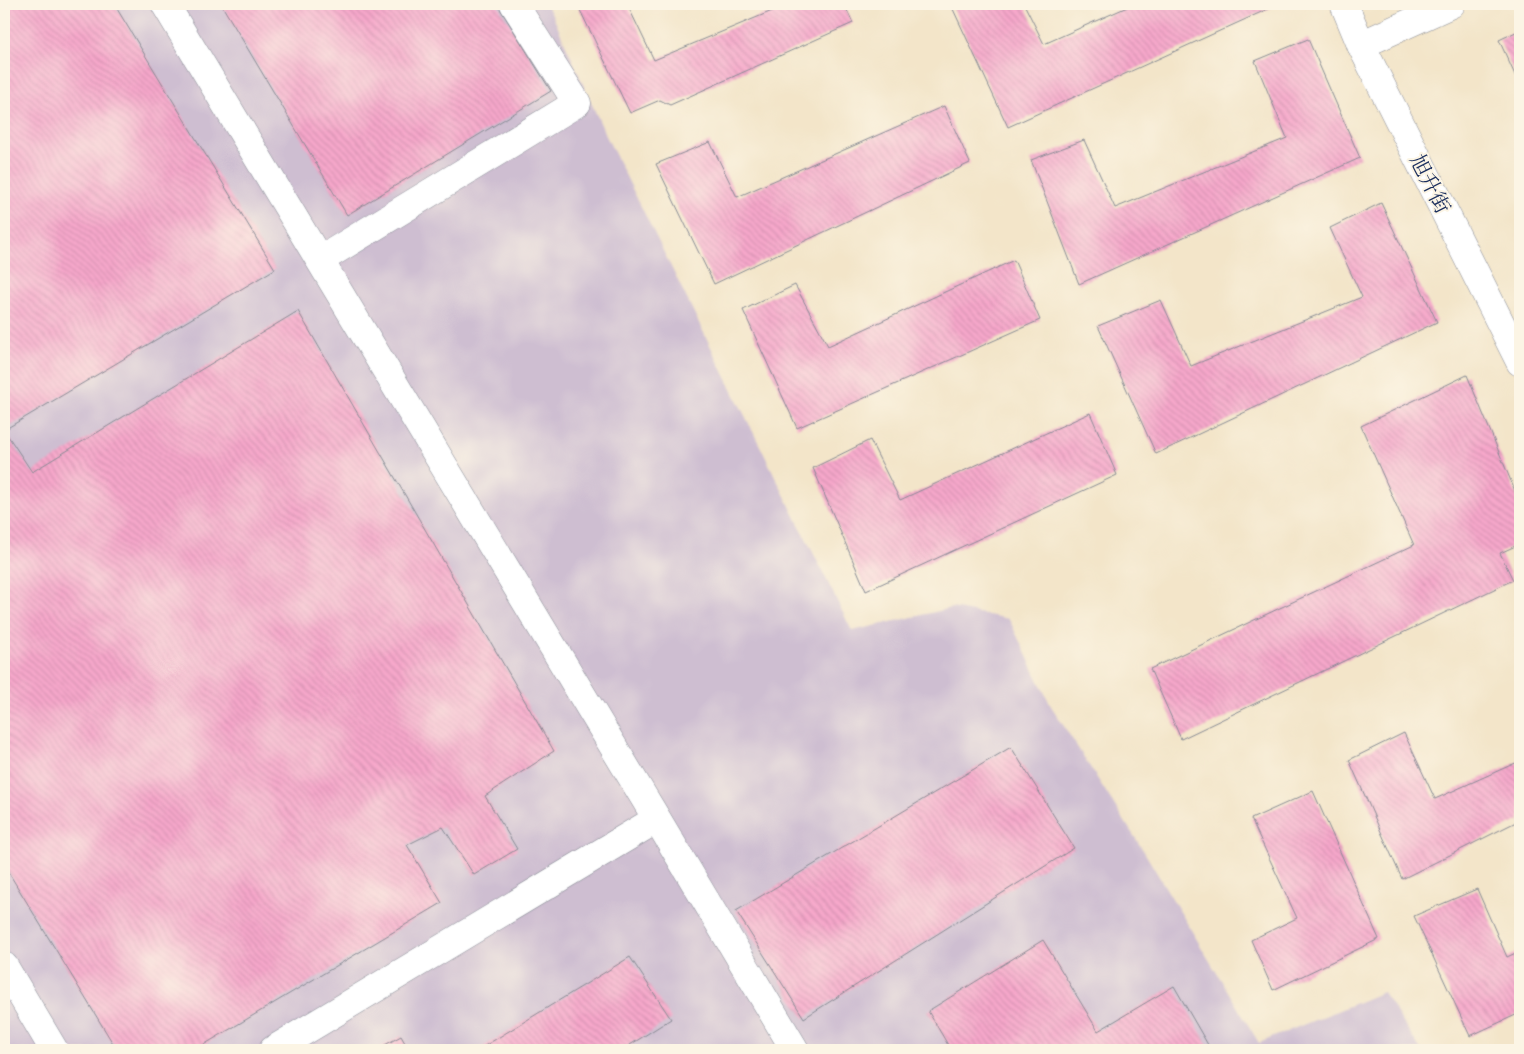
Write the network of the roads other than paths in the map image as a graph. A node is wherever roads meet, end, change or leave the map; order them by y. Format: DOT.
graph roads {
  1 [pos="165,4"];
  2 [pos="514,4"];
  3 [pos="1344,4"];
  4 [pos="1451,4"];
  5 [pos="1361,45"];
  6 [pos="320,260"];
  7 [pos="1520,362"];
  8 [pos="657,818"];
  9 [pos="4,966"];
  10 [pos="54,1050"];
  11 [pos="273,1050"];
  12 [pos="795,1050"];
  1 -- 6 [label="main road"];
  2 -- 6 [label="main road"];
  3 -- 5 [label="main road, 旭升街"];
  4 -- 5 [label="main road"];
  5 -- 7 [label="main road, 旭升街"];
  6 -- 8 [label="main road"];
  8 -- 11 [label="main road"];
  8 -- 12 [label="main road"];
  9 -- 10 [label="main road"];
}
